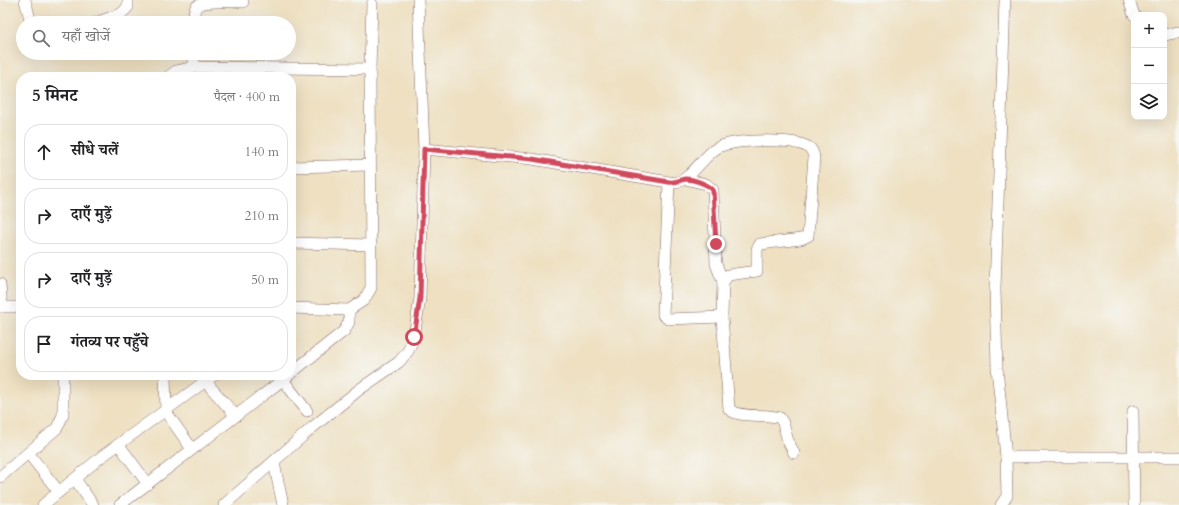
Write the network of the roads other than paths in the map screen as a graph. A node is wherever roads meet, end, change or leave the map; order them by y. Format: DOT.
graph roads {
  1 [pos="25,0"];
  2 [pos="128,0"];
  3 [pos="418,0"];
  4 [pos="1006,0"];
  5 [pos="1016,0"];
  6 [pos="1129,0"];
  7 [pos="243,2"];
  8 [pos="372,4"];
  9 [pos="1133,12"];
  10 [pos="29,16"];
  11 [pos="116,16"];
  12 [pos="194,16"];
  13 [pos="1179,32"];
  14 [pos="1167,34"];
  15 [pos="194,60"];
  16 [pos="194,67"];
  17 [pos="370,69"];
  18 [pos="175,72"];
  19 [pos="424,149"];
  20 [pos="370,165"];
  21 [pos="296,167"];
  22 [pos="685,179"];
  23 [pos="669,182"];
  24 [pos="296,243"];
  25 [pos="371,245"];
  26 [pos="723,282"];
  27 [pos="0,284"];
  28 [pos="1,307"];
  29 [pos="16,307"];
  30 [pos="296,308"];
  31 [pos="349,310"];
  32 [pos="722,317"];
  33 [pos="296,368"];
  34 [pos="63,380"];
  35 [pos="165,380"];
  36 [pos="207,380"];
  37 [pos="211,380"];
  38 [pos="280,380"];
  39 [pos="286,380"];
  40 [pos="307,411"];
  41 [pos="1133,411"];
  42 [pos="166,412"];
  43 [pos="236,416"];
  44 [pos="119,445"];
  45 [pos="192,449"];
  46 [pos="794,453"];
  47 [pos="29,454"];
  48 [pos="1006,457"];
  49 [pos="1179,457"];
  50 [pos="1134,458"];
  51 [pos="274,463"];
  52 [pos="0,477"];
  53 [pos="75,479"];
  54 [pos="148,484"];
  55 [pos="59,492"];
  56 [pos="1005,503"];
  57 [pos="43,505"];
  58 [pos="93,505"];
  59 [pos="120,505"];
  60 [pos="224,505"];
  61 [pos="284,505"];
  62 [pos="1134,505"];
  1 -- 10 [label="street"];
  2 -- 11 [label="street"];
  3 -- 19 [label="street"];
  4 -- 5 [label="street"];
  4 -- 48 [label="street"];
  6 -- 9 [label="street"];
  7 -- 12 [label="street"];
  8 -- 17 [label="street"];
  13 -- 14 [label="street"];
  15 -- 16 [label="street"];
  16 -- 17 [label="street"];
  16 -- 18 [label="street"];
  17 -- 20 [label="street"];
  19 -- 23 [label="street"];
  19 -- 51 [label="street"];
  20 -- 21 [label="street"];
  20 -- 25 [label="street"];
  22 -- 23 [label="street"];
  22 -- 26 [label="street"];
  22 -- 26 [label="street"];
  23 -- 32 [label="street"];
  24 -- 25 [label="street"];
  25 -- 31 [label="street"];
  26 -- 32 [label="street"];
  27 -- 28 [label="street"];
  28 -- 29 [label="street"];
  30 -- 31 [label="street"];
  31 -- 33 [label="street"];
  32 -- 46 [label="street"];
  34 -- 47 [label="street"];
  35 -- 42 [label="street"];
  36 -- 42 [label="street"];
  37 -- 43 [label="street"];
  38 -- 43 [label="street"];
  39 -- 40 [label="street"];
  41 -- 50 [label="street"];
  42 -- 44 [label="street"];
  42 -- 45 [label="street"];
  43 -- 45 [label="street"];
  44 -- 53 [label="street"];
  44 -- 54 [label="street"];
  45 -- 54 [label="street"];
  47 -- 52 [label="street"];
  47 -- 55 [label="street"];
  48 -- 50 [label="street"];
  48 -- 56 [label="street"];
  49 -- 50 [label="street"];
  50 -- 62 [label="street"];
  51 -- 60 [label="street"];
  51 -- 61 [label="street"];
  53 -- 55 [label="street"];
  53 -- 58 [label="street"];
  54 -- 59 [label="street"];
  55 -- 57 [label="street"];
}
